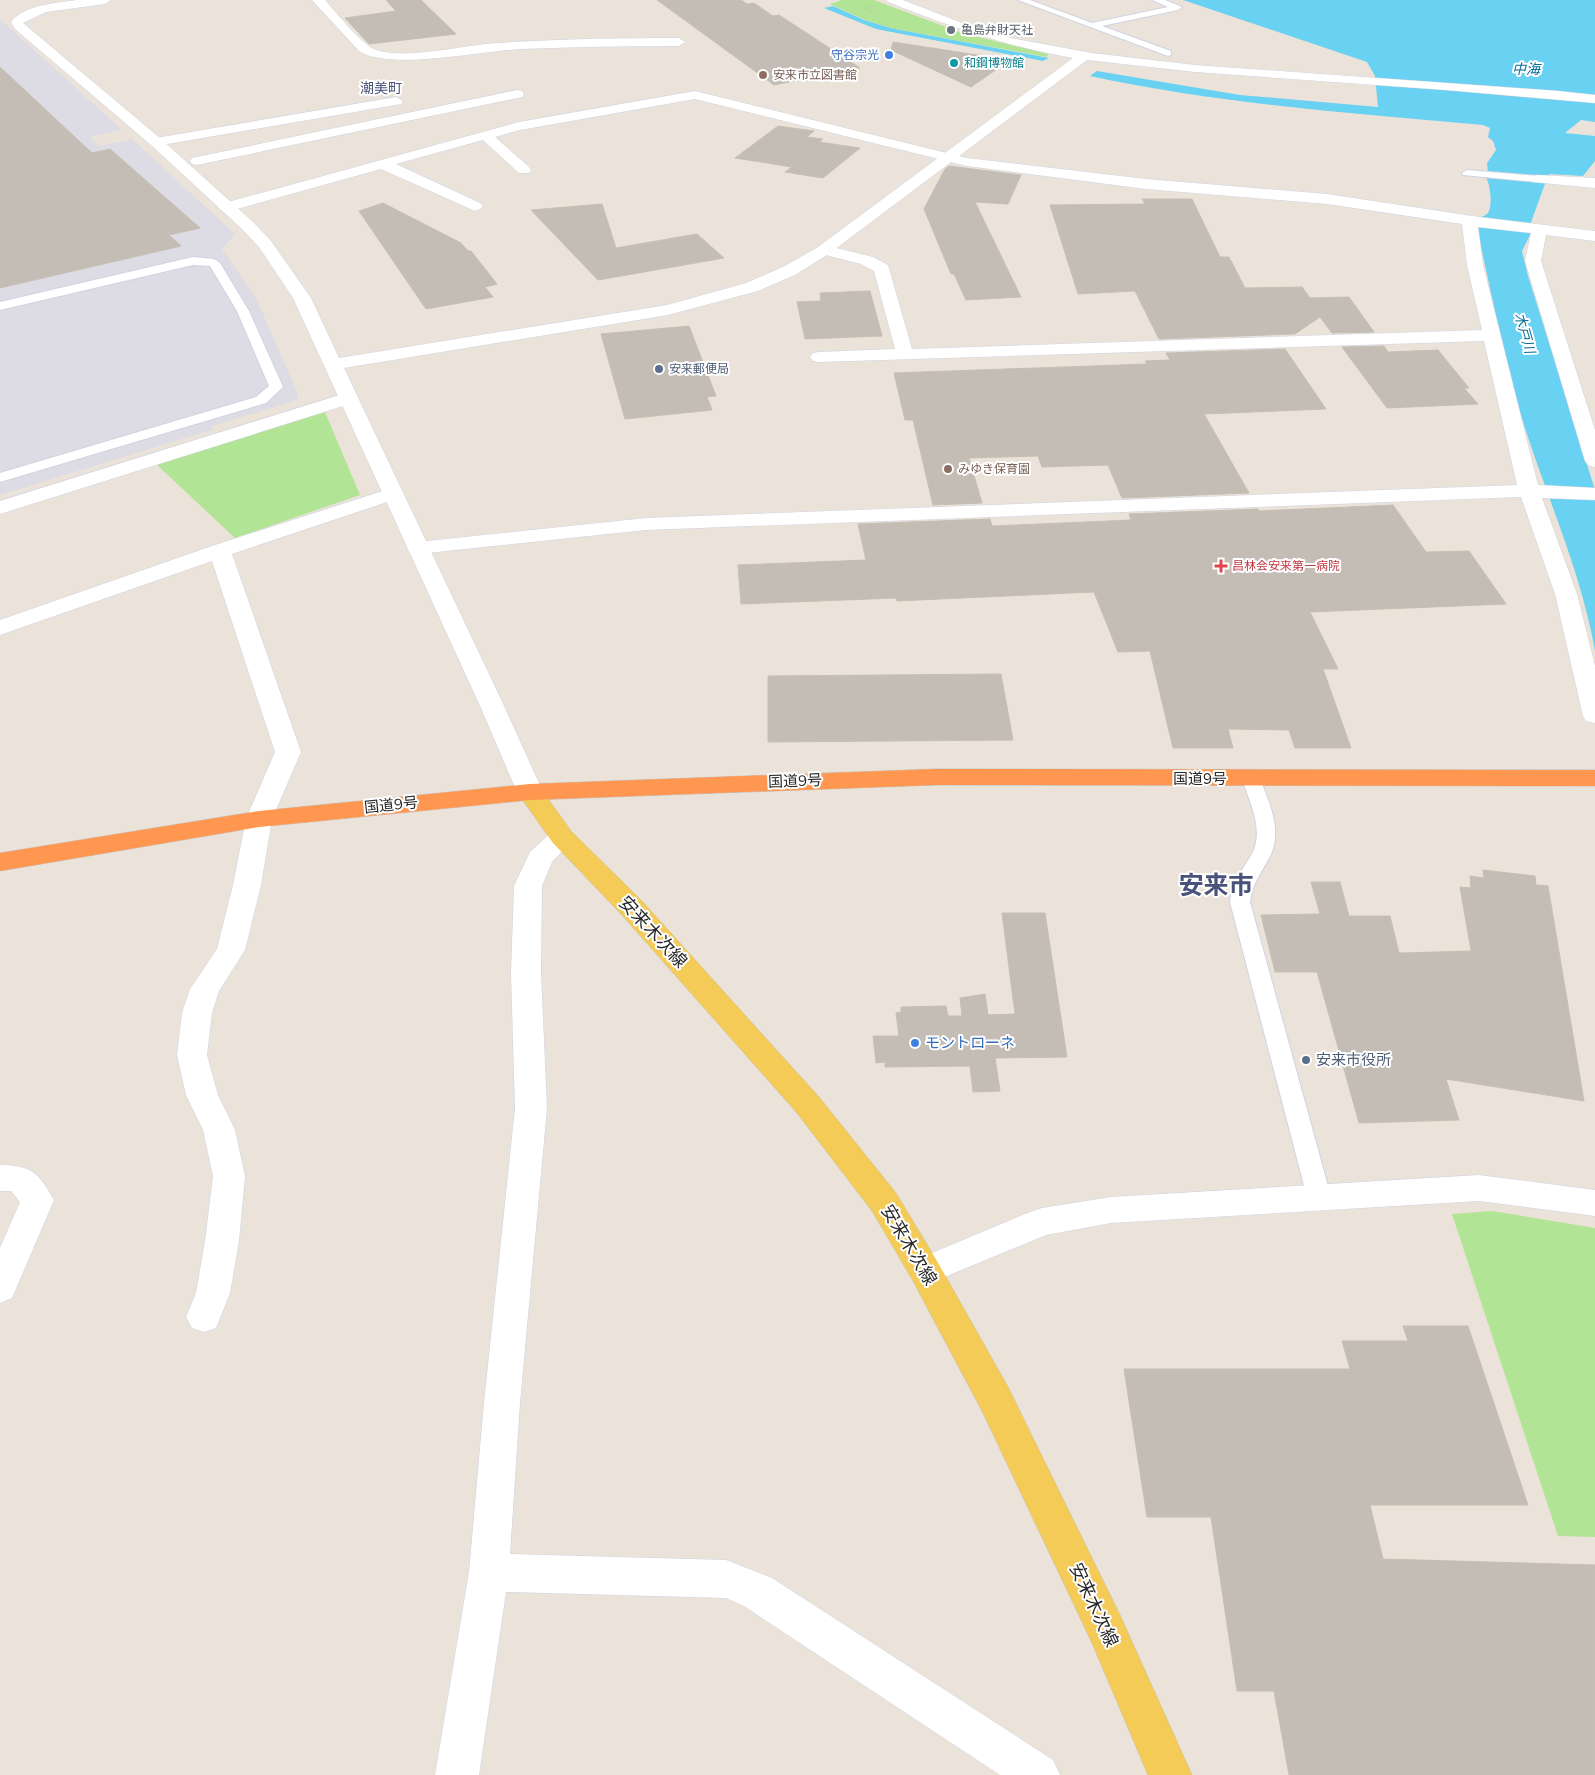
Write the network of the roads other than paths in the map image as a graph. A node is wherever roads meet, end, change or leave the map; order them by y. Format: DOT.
graph roads {
  1 [pos="105,0"];
  2 [pos="318,0"];
  3 [pos="892,0"];
  4 [pos="1022,0"];
  5 [pos="1156,0"];
  6 [pos="1093,26"];
  7 [pos="679,42"];
  8 [pos="1168,52"];
  9 [pos="1084,56"];
  10 [pos="517,94"];
  11 [pos="1595,99"];
  12 [pos="396,101"];
  13 [pos="445,109"];
  14 [pos="460,117"];
  15 [pos="483,132"];
  16 [pos="156,142"];
  17 [pos="947,159"];
  18 [pos="197,161"];
  19 [pos="382,164"];
  20 [pos="524,170"];
  21 [pos="1472,174"];
  22 [pos="1538,179"];
  23 [pos="1595,183"];
  24 [pos="475,206"];
  25 [pos="226,207"];
  26 [pos="1474,221"];
  27 [pos="1538,230"];
  28 [pos="1595,236"];
  29 [pos="824,250"];
  30 [pos="0,306"];
  31 [pos="1492,335"];
  32 [pos="905,354"];
  33 [pos="819,357"];
  34 [pos="332,365"];
  35 [pos="349,398"];
  36 [pos="1595,461"];
  37 [pos="0,478"];
  38 [pos="1533,491"];
  39 [pos="392,494"];
  40 [pos="1595,494"];
  41 [pos="0,508"];
  42 [pos="418,548"];
  43 [pos="220,551"];
  44 [pos="0,628"];
  45 [pos="1595,716"];
  46 [pos="1595,778"];
  47 [pos="1251,779"];
  48 [pos="530,792"];
  49 [pos="259,819"];
  50 [pos="562,838"];
  51 [pos="0,862"];
  52 [pos="0,1178"];
  53 [pos="1319,1197"];
  54 [pos="1595,1204"];
  55 [pos="925,1270"];
  56 [pos="0,1288"];
  57 [pos="204,1317"];
  58 [pos="489,1572"];
  59 [pos="457,1775"];
  60 [pos="1038,1775"];
  61 [pos="1170,1775"];
  1 -- 16 [label="street"];
  2 -- 7 [label="street"];
  3 -- 9 [label="street"];
  4 -- 6 [label="lane"];
  5 -- 6 [label="lane"];
  6 -- 8 [label="lane"];
  9 -- 11 [label="street"];
  9 -- 17 [label="street"];
  10 -- 13 [label="street"];
  12 -- 16 [label="street"];
  13 -- 14 [label="street"];
  13 -- 18 [label="street"];
  15 -- 17 [label="street"];
  15 -- 19 [label="street"];
  15 -- 20 [label="street"];
  16 -- 25 [label="street"];
  17 -- 26 [label="street"];
  17 -- 29 [label="street"];
  19 -- 24 [label="street"];
  19 -- 25 [label="street"];
  21 -- 22 [label="lane"];
  22 -- 23 [label="street"];
  25 -- 34 [label="street"];
  26 -- 27 [label="street"];
  26 -- 31 [label="street"];
  27 -- 28 [label="street"];
  27 -- 36 [label="street"];
  29 -- 32 [label="street"];
  29 -- 34 [label="street"];
  30 -- 37 [label="lane"];
  31 -- 32 [label="street"];
  31 -- 38 [label="street"];
  32 -- 33 [label="street"];
  34 -- 35 [label="street"];
  35 -- 39 [label="street"];
  35 -- 41 [label="street"];
  38 -- 40 [label="street"];
  38 -- 42 [label="street"];
  38 -- 45 [label="street"];
  39 -- 42 [label="street"];
  39 -- 43 [label="street"];
  42 -- 48 [label="street"];
  43 -- 44 [label="street"];
  43 -- 49 [label="street"];
  46 -- 47 [label="highway, 国道9号"];
  47 -- 48 [label="highway, 国道9号"];
  47 -- 53 [label="lane"];
  48 -- 49 [label="highway, 国道9号"];
  48 -- 50 [label="main road, 安来木次線"];
  49 -- 51 [label="highway, 国道9号"];
  49 -- 57 [label="street"];
  50 -- 55 [label="main road, 安来木次線"];
  50 -- 58 [label="street"];
  52 -- 56 [label="street"];
  53 -- 54 [label="street"];
  53 -- 55 [label="street"];
  55 -- 61 [label="main road, 安来木次線"];
  58 -- 59 [label="street"];
  58 -- 60 [label="street"];
}
